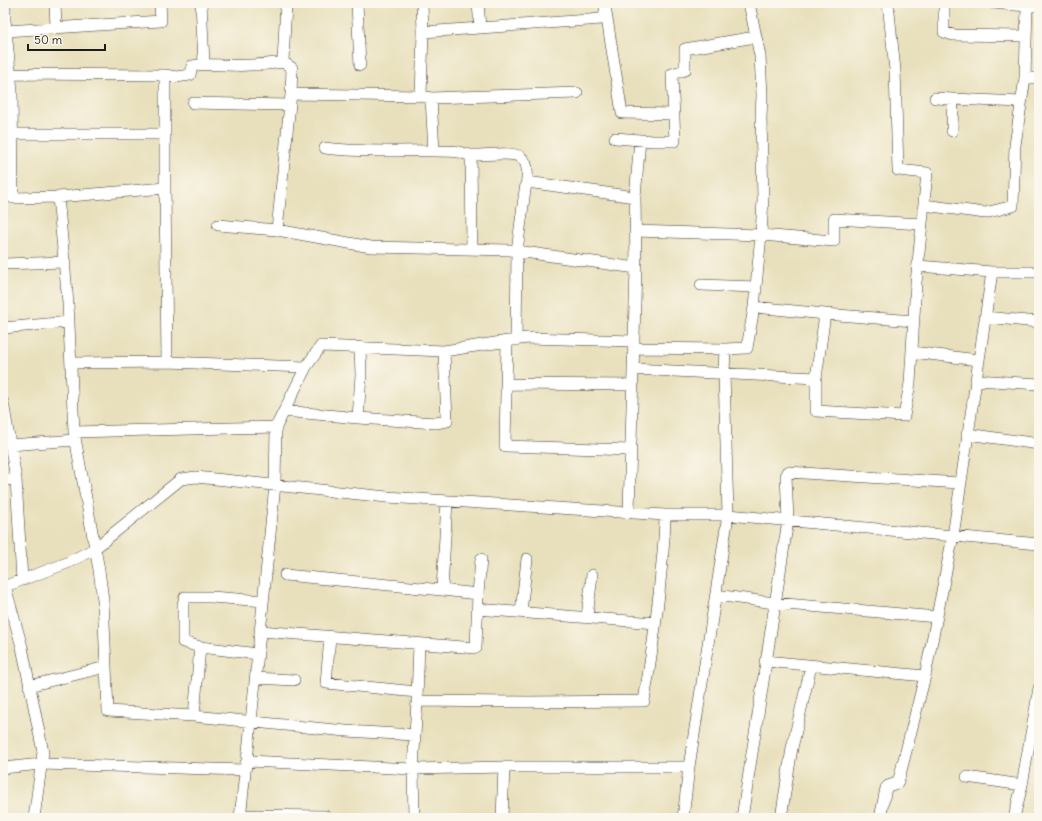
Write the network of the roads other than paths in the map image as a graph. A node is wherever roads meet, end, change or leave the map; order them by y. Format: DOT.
graph roads {
  1 [pos="5,3"];
  2 [pos="55,3"];
  3 [pos="160,3"];
  4 [pos="201,3"];
  5 [pos="286,3"];
  6 [pos="357,3"];
  7 [pos="422,3"];
  8 [pos="478,3"];
  9 [pos="749,3"];
  10 [pos="888,3"];
  11 [pos="944,3"];
  12 [pos="993,3"];
  13 [pos="1027,6"];
  14 [pos="1039,6"];
  15 [pos="605,8"];
  16 [pos="56,27"];
  17 [pos="480,28"];
  18 [pos="6,31"];
  19 [pos="423,32"];
  20 [pos="1026,36"];
  21 [pos="755,37"];
  22 [pos="283,62"];
  23 [pos="204,64"];
  24 [pos="360,65"];
  25 [pos="10,74"];
  26 [pos="165,75"];
  27 [pos="1025,78"];
  28 [pos="1039,78"];
  29 [pos="578,93"];
  30 [pos="426,97"];
  31 [pos="936,98"];
  32 [pos="953,99"];
  33 [pos="291,100"];
  34 [pos="1021,102"];
  35 [pos="193,103"];
  36 [pos="674,114"];
  37 [pos="8,117"];
  38 [pos="952,131"];
  39 [pos="13,134"];
  40 [pos="165,134"];
  41 [pos="615,138"];
  42 [pos="640,140"];
  43 [pos="325,148"];
  44 [pos="434,151"];
  45 [pos="471,155"];
  46 [pos="527,182"];
  47 [pos="165,188"];
  48 [pos="58,197"];
  49 [pos="635,197"];
  50 [pos="924,205"];
  51 [pos="922,224"];
  52 [pos="218,225"];
  53 [pos="277,230"];
  54 [pos="635,231"];
  55 [pos="761,235"];
  56 [pos="472,249"];
  57 [pos="517,251"];
  58 [pos="64,262"];
  59 [pos="3,264"];
  60 [pos="918,266"];
  61 [pos="636,268"];
  62 [pos="992,272"];
  63 [pos="1039,272"];
  64 [pos="701,285"];
  65 [pos="756,287"];
  66 [pos="754,306"];
  67 [pos="825,314"];
  68 [pos="985,317"];
  69 [pos="914,321"];
  70 [pos="69,322"];
  71 [pos="1039,322"];
  72 [pos="3,328"];
  73 [pos="511,340"];
  74 [pos="634,344"];
  75 [pos="360,347"];
  76 [pos="725,349"];
  77 [pos="444,351"];
  78 [pos="912,352"];
  79 [pos="978,360"];
  80 [pos="168,362"];
  81 [pos="71,363"];
  82 [pos="306,367"];
  83 [pos="633,369"];
  84 [pos="724,373"];
  85 [pos="816,378"];
  86 [pos="976,380"];
  87 [pos="507,384"];
  88 [pos="1039,384"];
  89 [pos="632,385"];
  90 [pos="3,402"];
  91 [pos="284,410"];
  92 [pos="358,418"];
  93 [pos="276,427"];
  94 [pos="967,434"];
  95 [pos="74,436"];
  96 [pos="1039,444"];
  97 [pos="10,445"];
  98 [pos="630,450"];
  99 [pos="3,480"];
  100 [pos="16,480"];
  101 [pos="960,483"];
  102 [pos="275,485"];
  103 [pos="447,501"];
  104 [pos="629,512"];
  105 [pos="665,515"];
  106 [pos="728,515"];
  107 [pos="788,520"];
  108 [pos="953,536"];
  109 [pos="1039,544"];
  110 [pos="94,549"];
  111 [pos="481,559"];
  112 [pos="527,559"];
  113 [pos="285,575"];
  114 [pos="592,575"];
  115 [pos="22,580"];
  116 [pos="4,587"];
  117 [pos="442,590"];
  118 [pos="478,594"];
  119 [pos="716,595"];
  120 [pos="263,601"];
  121 [pos="774,603"];
  122 [pos="477,609"];
  123 [pos="521,612"];
  124 [pos="587,618"];
  125 [pos="937,618"];
  126 [pos="655,623"];
  127 [pos="260,631"];
  128 [pos="330,637"];
  129 [pos="419,644"];
  130 [pos="200,647"];
  131 [pos="258,654"];
  132 [pos="765,661"];
  133 [pos="811,666"];
  134 [pos="106,667"];
  135 [pos="925,676"];
  136 [pos="255,678"];
  137 [pos="294,680"];
  138 [pos="29,686"];
  139 [pos="1039,688"];
  140 [pos="417,697"];
  141 [pos="194,716"];
  142 [pos="250,722"];
  143 [pos="415,735"];
  144 [pos="41,764"];
  145 [pos="246,765"];
  146 [pos="504,767"];
  147 [pos="689,767"];
  148 [pos="3,768"];
  149 [pos="413,770"];
  150 [pos="967,777"];
  151 [pos="1022,785"];
  152 [pos="240,816"];
  153 [pos="34,818"];
  154 [pos="325,818"];
  155 [pos="414,818"];
  156 [pos="502,818"];
  157 [pos="683,818"];
  158 [pos="742,818"];
  159 [pos="781,818"];
  160 [pos="880,818"];
  161 [pos="1014,818"];
  1 -- 18 [label="street"];
  2 -- 16 [label="street"];
  3 -- 16 [label="street"];
  4 -- 23 [label="street"];
  5 -- 22 [label="street"];
  6 -- 24 [label="street"];
  7 -- 19 [label="street"];
  8 -- 17 [label="street"];
  9 -- 21 [label="street"];
  10 -- 50 [label="street"];
  11 -- 20 [label="street"];
  12 -- 13 [label="street"];
  13 -- 14 [label="street"];
  13 -- 20 [label="street"];
  15 -- 17 [label="street"];
  15 -- 36 [label="street"];
  16 -- 18 [label="street"];
  17 -- 19 [label="street"];
  18 -- 25 [label="street"];
  19 -- 30 [label="street"];
  20 -- 27 [label="street"];
  21 -- 36 [label="street"];
  21 -- 55 [label="street"];
  22 -- 23 [label="street"];
  22 -- 33 [label="street"];
  23 -- 26 [label="street"];
  25 -- 26 [label="street"];
  25 -- 37 [label="street"];
  26 -- 40 [label="street"];
  27 -- 28 [label="street"];
  27 -- 34 [label="street"];
  29 -- 30 [label="street"];
  30 -- 33 [label="street"];
  30 -- 44 [label="street"];
  31 -- 32 [label="street"];
  32 -- 34 [label="street"];
  32 -- 38 [label="street"];
  33 -- 35 [label="street"];
  33 -- 53 [label="street"];
  34 -- 50 [label="street"];
  36 -- 42 [label="street"];
  37 -- 39 [label="street"];
  39 -- 40 [label="street"];
  39 -- 48 [label="street"];
  40 -- 47 [label="street"];
  41 -- 42 [label="street"];
  42 -- 49 [label="street"];
  43 -- 44 [label="street"];
  44 -- 45 [label="street"];
  45 -- 46 [label="street"];
  45 -- 56 [label="street"];
  46 -- 49 [label="street"];
  46 -- 57 [label="street"];
  47 -- 48 [label="street"];
  47 -- 80 [label="street"];
  48 -- 58 [label="street"];
  49 -- 54 [label="street"];
  50 -- 51 [label="street"];
  51 -- 55 [label="street"];
  51 -- 60 [label="street"];
  52 -- 53 [label="street"];
  53 -- 56 [label="street"];
  54 -- 55 [label="street"];
  54 -- 61 [label="street"];
  55 -- 65 [label="street"];
  56 -- 57 [label="street"];
  57 -- 61 [label="street"];
  57 -- 73 [label="street"];
  58 -- 59 [label="street"];
  58 -- 70 [label="street"];
  60 -- 62 [label="street"];
  60 -- 69 [label="street"];
  61 -- 74 [label="street"];
  62 -- 63 [label="street"];
  62 -- 68 [label="street"];
  64 -- 65 [label="street"];
  65 -- 66 [label="street"];
  66 -- 67 [label="street"];
  66 -- 76 [label="street"];
  67 -- 69 [label="street"];
  67 -- 85 [label="street"];
  68 -- 71 [label="street"];
  68 -- 79 [label="street"];
  69 -- 78 [label="street"];
  70 -- 72 [label="street"];
  70 -- 81 [label="street"];
  73 -- 74 [label="street"];
  73 -- 77 [label="street"];
  73 -- 87 [label="street"];
  74 -- 76 [label="street"];
  74 -- 83 [label="street"];
  75 -- 77 [label="street"];
  75 -- 82 [label="street"];
  75 -- 92 [label="street"];
  76 -- 84 [label="street"];
  77 -- 92 [label="street"];
  78 -- 79 [label="street"];
  78 -- 85 [label="street"];
  79 -- 86 [label="street"];
  80 -- 81 [label="street"];
  80 -- 82 [label="street"];
  81 -- 95 [label="street"];
  82 -- 91 [label="street"];
  83 -- 84 [label="street"];
  83 -- 89 [label="street"];
  84 -- 85 [label="street"];
  84 -- 106 [label="street"];
  86 -- 88 [label="street"];
  86 -- 94 [label="street"];
  87 -- 89 [label="street"];
  87 -- 98 [label="street"];
  89 -- 98 [label="street"];
  90 -- 97 [label="street"];
  91 -- 92 [label="street"];
  91 -- 93 [label="street"];
  93 -- 95 [label="street"];
  93 -- 102 [label="street"];
  94 -- 96 [label="street"];
  94 -- 101 [label="street"];
  95 -- 97 [label="street"];
  95 -- 110 [label="street"];
  97 -- 100 [label="street"];
  98 -- 104 [label="street"];
  99 -- 100 [label="street"];
  100 -- 115 [label="street"];
  101 -- 107 [label="street"];
  101 -- 108 [label="street"];
  102 -- 103 [label="street"];
  102 -- 110 [label="street"];
  102 -- 120 [label="street"];
  103 -- 104 [label="street"];
  103 -- 117 [label="street"];
  104 -- 105 [label="street"];
  105 -- 106 [label="street"];
  105 -- 126 [label="street"];
  106 -- 107 [label="street"];
  106 -- 119 [label="street"];
  107 -- 108 [label="street"];
  107 -- 121 [label="street"];
  108 -- 109 [label="street"];
  108 -- 125 [label="street"];
  110 -- 115 [label="street"];
  110 -- 134 [label="street"];
  111 -- 118 [label="street"];
  112 -- 123 [label="street"];
  113 -- 117 [label="street"];
  114 -- 124 [label="street"];
  115 -- 116 [label="street"];
  116 -- 138 [label="street"];
  117 -- 118 [label="street"];
  118 -- 122 [label="street"];
  119 -- 121 [label="street"];
  119 -- 147 [label="street"];
  120 -- 127 [label="street"];
  120 -- 130 [label="street"];
  121 -- 125 [label="street"];
  121 -- 132 [label="street"];
  122 -- 123 [label="street"];
  122 -- 129 [label="street"];
  123 -- 124 [label="street"];
  124 -- 126 [label="street"];
  125 -- 135 [label="street"];
  126 -- 140 [label="street"];
  127 -- 128 [label="street"];
  127 -- 131 [label="street"];
  128 -- 129 [label="street"];
  128 -- 140 [label="street"];
  129 -- 140 [label="street"];
  130 -- 131 [label="street"];
  130 -- 141 [label="street"];
  131 -- 136 [label="street"];
  132 -- 133 [label="street"];
  132 -- 158 [label="street"];
  133 -- 135 [label="street"];
  133 -- 159 [label="street"];
  134 -- 138 [label="street"];
  134 -- 141 [label="street"];
  135 -- 160 [label="street"];
  136 -- 137 [label="street"];
  136 -- 142 [label="street"];
  138 -- 144 [label="street"];
  139 -- 151 [label="street"];
  140 -- 143 [label="street"];
  141 -- 142 [label="street"];
  142 -- 143 [label="street"];
  142 -- 145 [label="street"];
  143 -- 149 [label="street"];
  144 -- 145 [label="street"];
  144 -- 148 [label="street"];
  144 -- 153 [label="street"];
  145 -- 149 [label="street"];
  145 -- 152 [label="street"];
  146 -- 147 [label="street"];
  146 -- 149 [label="street"];
  146 -- 156 [label="street"];
  147 -- 157 [label="street"];
  149 -- 155 [label="street"];
  150 -- 151 [label="street"];
  151 -- 161 [label="street"];
  152 -- 154 [label="street"];
}
